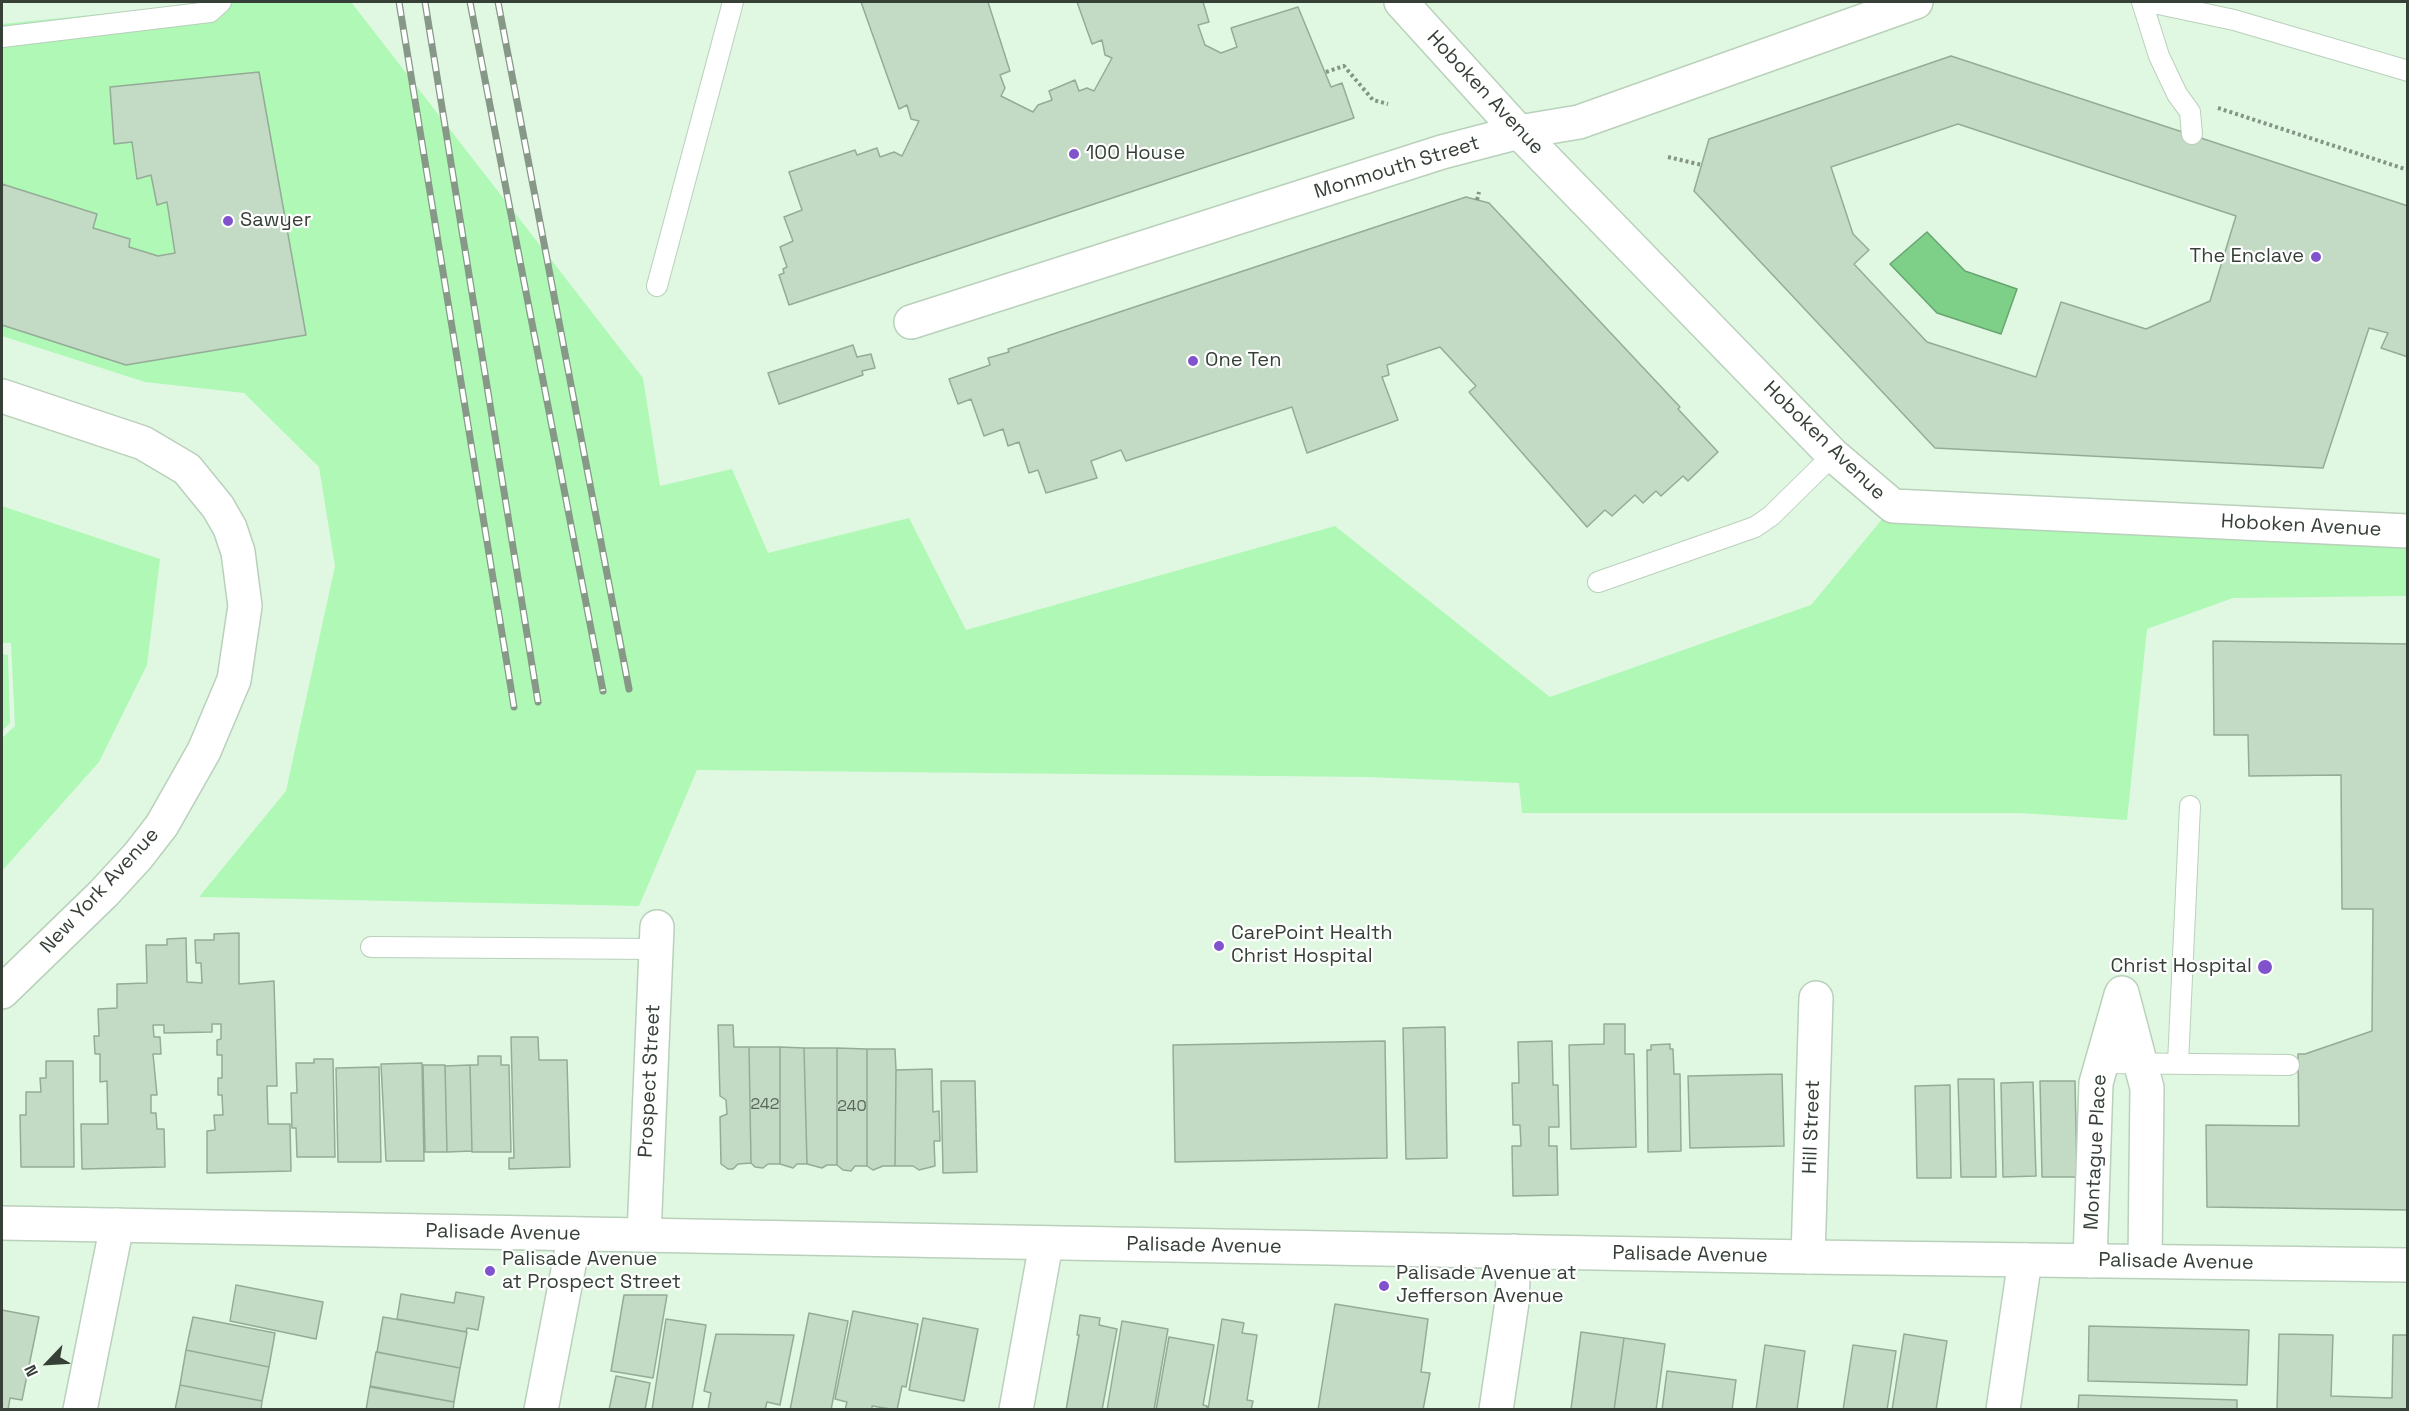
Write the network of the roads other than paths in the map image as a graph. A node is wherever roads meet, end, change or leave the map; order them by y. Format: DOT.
graph roads {
  1 [pos="221,2"];
  2 [pos="733,2"];
  3 [pos="1401,2"];
  4 [pos="1916,2"];
  5 [pos="2142,2"];
  6 [pos="2149,2"];
  7 [pos="2,37"];
  8 [pos="2408,71"];
  9 [pos="1519,132"];
  10 [pos="2192,134"];
  11 [pos="657,286"];
  12 [pos="910,322"];
  13 [pos="2,396"];
  14 [pos="1833,455"];
  15 [pos="2408,531"];
  16 [pos="1598,582"];
  17 [pos="2190,806"];
  18 [pos="657,938"];
  19 [pos="371,947"];
  20 [pos="2,992"];
  21 [pos="1816,998"];
  22 [pos="2102,1063"];
  23 [pos="2178,1063"];
  24 [pos="2141,1065"];
  25 [pos="2289,1065"];
  26 [pos="2,1223"];
  27 [pos="117,1225"];
  28 [pos="575,1234"];
  29 [pos="644,1235"];
  30 [pos="1046,1244"];
  31 [pos="1514,1251"];
  32 [pos="1808,1257"];
  33 [pos="2025,1260"];
  34 [pos="2091,1261"];
  35 [pos="2145,1261"];
  36 [pos="2408,1264"];
  37 [pos="80,1410"];
  38 [pos="541,1410"];
  39 [pos="1016,1410"];
  40 [pos="1496,1410"];
  41 [pos="2003,1410"];
  1 -- 7 [label="lane"];
  2 -- 11 [label="lane"];
  3 -- 9 [label="street, Hoboken Avenue"];
  4 -- 9 [label="street, Monmouth Street"];
  5 -- 10 [label="lane"];
  6 -- 8 [label="lane"];
  9 -- 12 [label="street, Monmouth Street"];
  9 -- 14 [label="street, Hoboken Avenue"];
  13 -- 20 [label="street, New York Avenue"];
  14 -- 15 [label="street, Hoboken Avenue"];
  14 -- 16 [label="lane"];
  17 -- 23 [label="lane"];
  18 -- 19 [label="lane"];
  18 -- 29 [label="street, Prospect Street"];
  21 -- 32 [label="street, Hill Street"];
  22 -- 24 [label="lane"];
  22 -- 24 [label="street, Montague Place"];
  22 -- 34 [label="street, Montague Place"];
  23 -- 24 [label="lane"];
  23 -- 25 [label="lane"];
  24 -- 35 [label="street, Montague Place"];
  26 -- 27 [label="street, Palisade Avenue"];
  27 -- 28 [label="street, Palisade Avenue"];
  27 -- 37 [label="street"];
  28 -- 29 [label="street, Palisade Avenue"];
  28 -- 38 [label="street"];
  29 -- 30 [label="street, Palisade Avenue"];
  30 -- 31 [label="street, Palisade Avenue"];
  30 -- 39 [label="street"];
  31 -- 32 [label="street, Palisade Avenue"];
  31 -- 40 [label="street"];
  32 -- 33 [label="street, Palisade Avenue"];
  33 -- 34 [label="street, Palisade Avenue"];
  33 -- 41 [label="street"];
  34 -- 35 [label="street, Palisade Avenue"];
  35 -- 36 [label="street, Palisade Avenue"];
}
